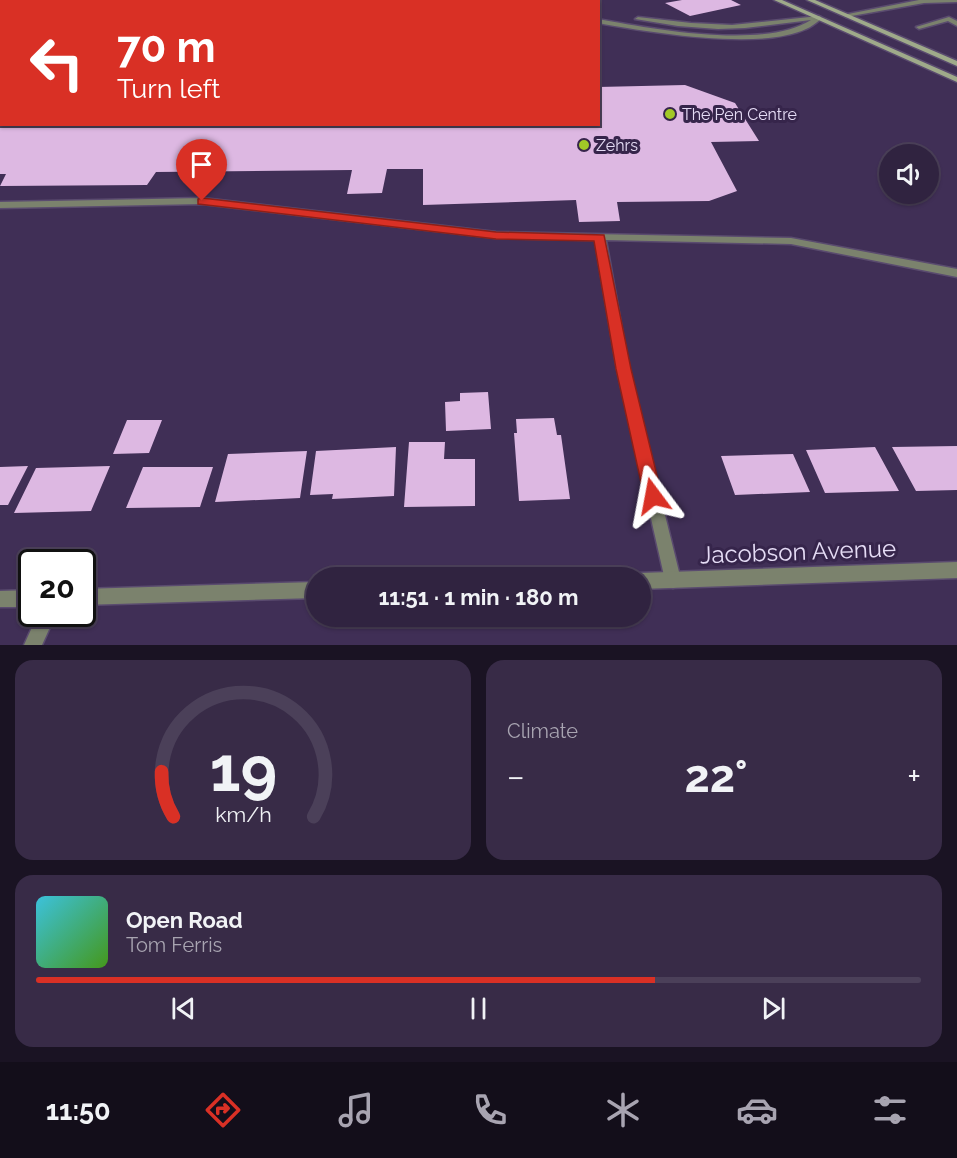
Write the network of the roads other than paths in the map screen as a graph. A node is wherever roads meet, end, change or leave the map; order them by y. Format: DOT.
graph roads {
  1 [pos="777,0"];
  2 [pos="810,0"];
  3 [pos="957,0"];
  4 [pos="600,15"];
  5 [pos="846,15"];
  6 [pos="819,18"];
  7 [pos="600,21"];
  8 [pos="957,24"];
  9 [pos="919,27"];
  10 [pos="957,64"];
  11 [pos="957,80"];
  12 [pos="0,205"];
  13 [pos="600,237"];
  14 [pos="957,273"];
  15 [pos="957,570"];
  16 [pos="673,580"];
  17 [pos="651,581"];
  18 [pos="306,590"];
  19 [pos="96,597"];
  20 [pos="18,598"];
  21 [pos="0,599"];
  22 [pos="41,627"];
  23 [pos="33,645"];
  1 -- 6 [label="main road"];
  2 -- 5 [label="main road"];
  3 -- 5 [label="street"];
  4 -- 6 [label="street"];
  5 -- 6 [label="main road"];
  5 -- 10 [label="main road"];
  6 -- 7 [label="street"];
  6 -- 11 [label="main road"];
  8 -- 9 [label="street"];
  12 -- 13 [label="street"];
  13 -- 14 [label="street"];
  13 -- 16 [label="street"];
  15 -- 16 [label="street, Jacobson Avenue"];
  16 -- 17 [label="street, Jacobson Avenue"];
  18 -- 19 [label="street"];
  20 -- 21 [label="street"];
  22 -- 23 [label="street"];
}
